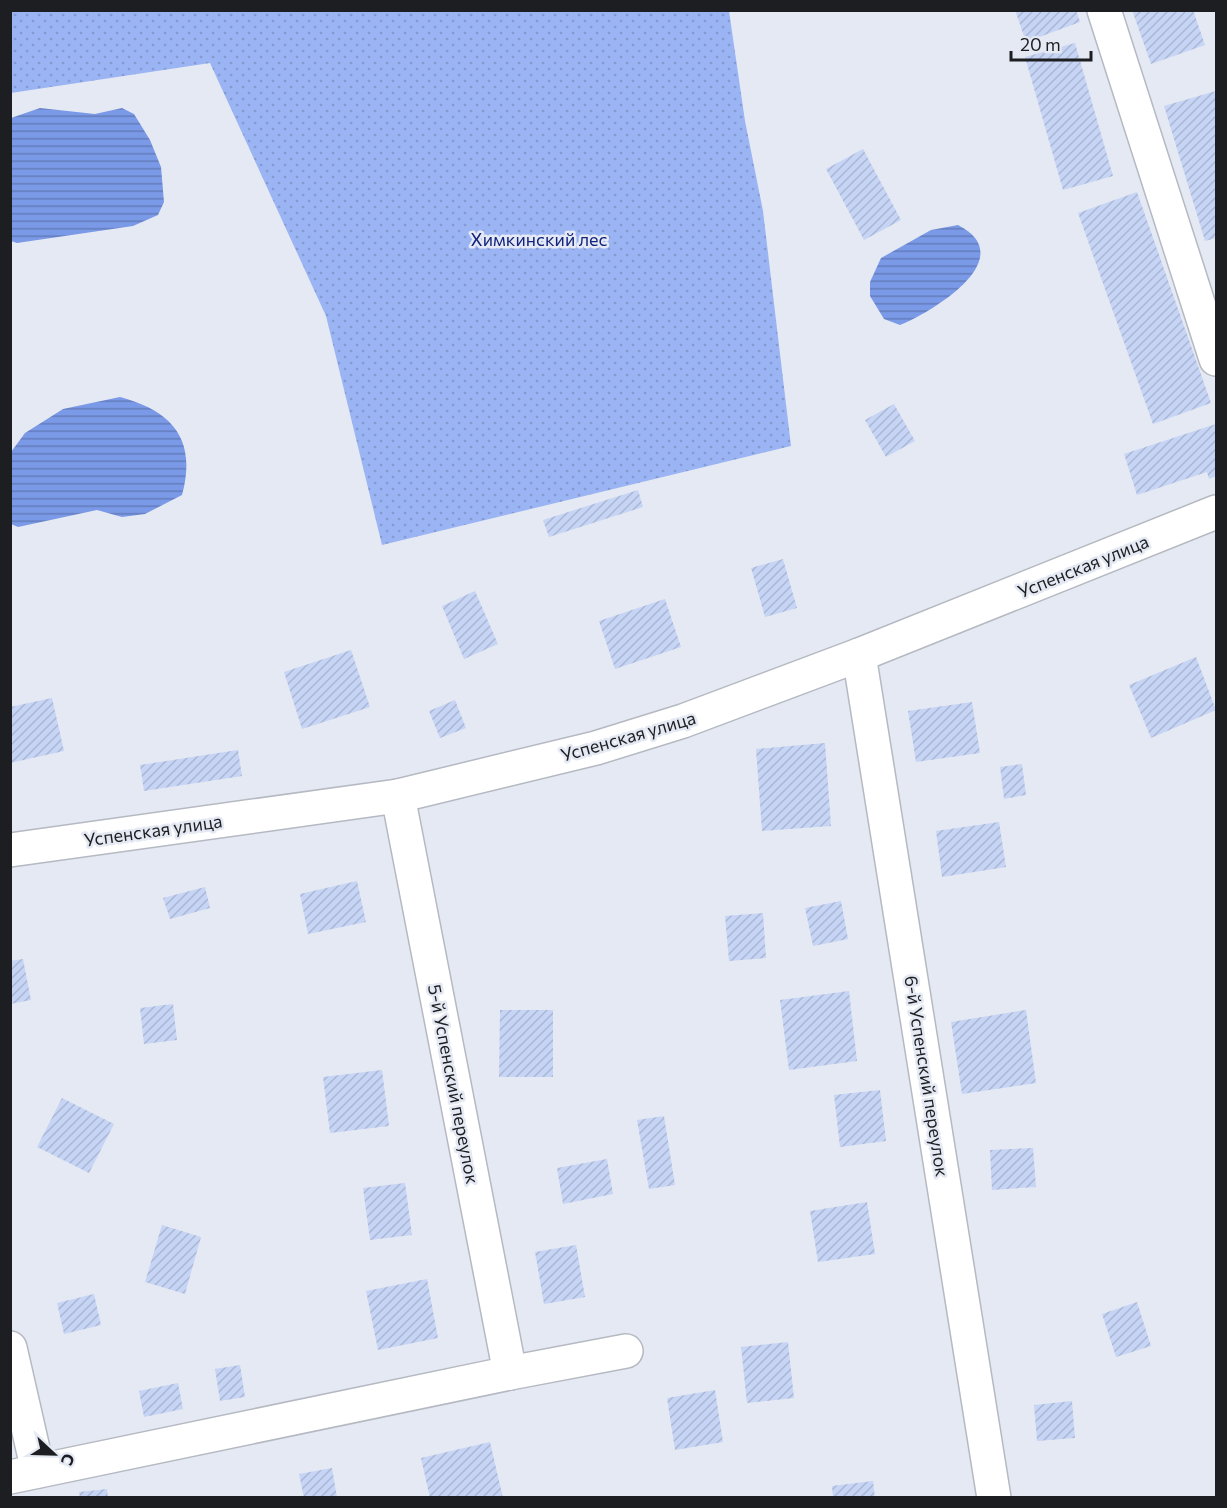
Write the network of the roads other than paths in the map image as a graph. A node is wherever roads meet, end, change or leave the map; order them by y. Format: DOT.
graph roads {
  1 [pos="1104,10"];
  2 [pos="1216,359"];
  3 [pos="1216,512"];
  4 [pos="859,655"];
  5 [pos="398,796"];
  6 [pos="10,850"];
  7 [pos="10,1347"];
  8 [pos="626,1351"];
  9 [pos="510,1373"];
  10 [pos="24,1474"];
  11 [pos="994,1497"];
  1 -- 2 [label="street"];
  3 -- 4 [label="street, Успенская улица"];
  4 -- 5 [label="street, Успенская улица"];
  4 -- 11 [label="street, 6-й Успенский переулок"];
  5 -- 6 [label="street, Успенская улица"];
  5 -- 9 [label="street, 5-й Успенский переулок"];
  7 -- 10 [label="street"];
  8 -- 9 [label="street"];
  9 -- 10 [label="street"];
}
